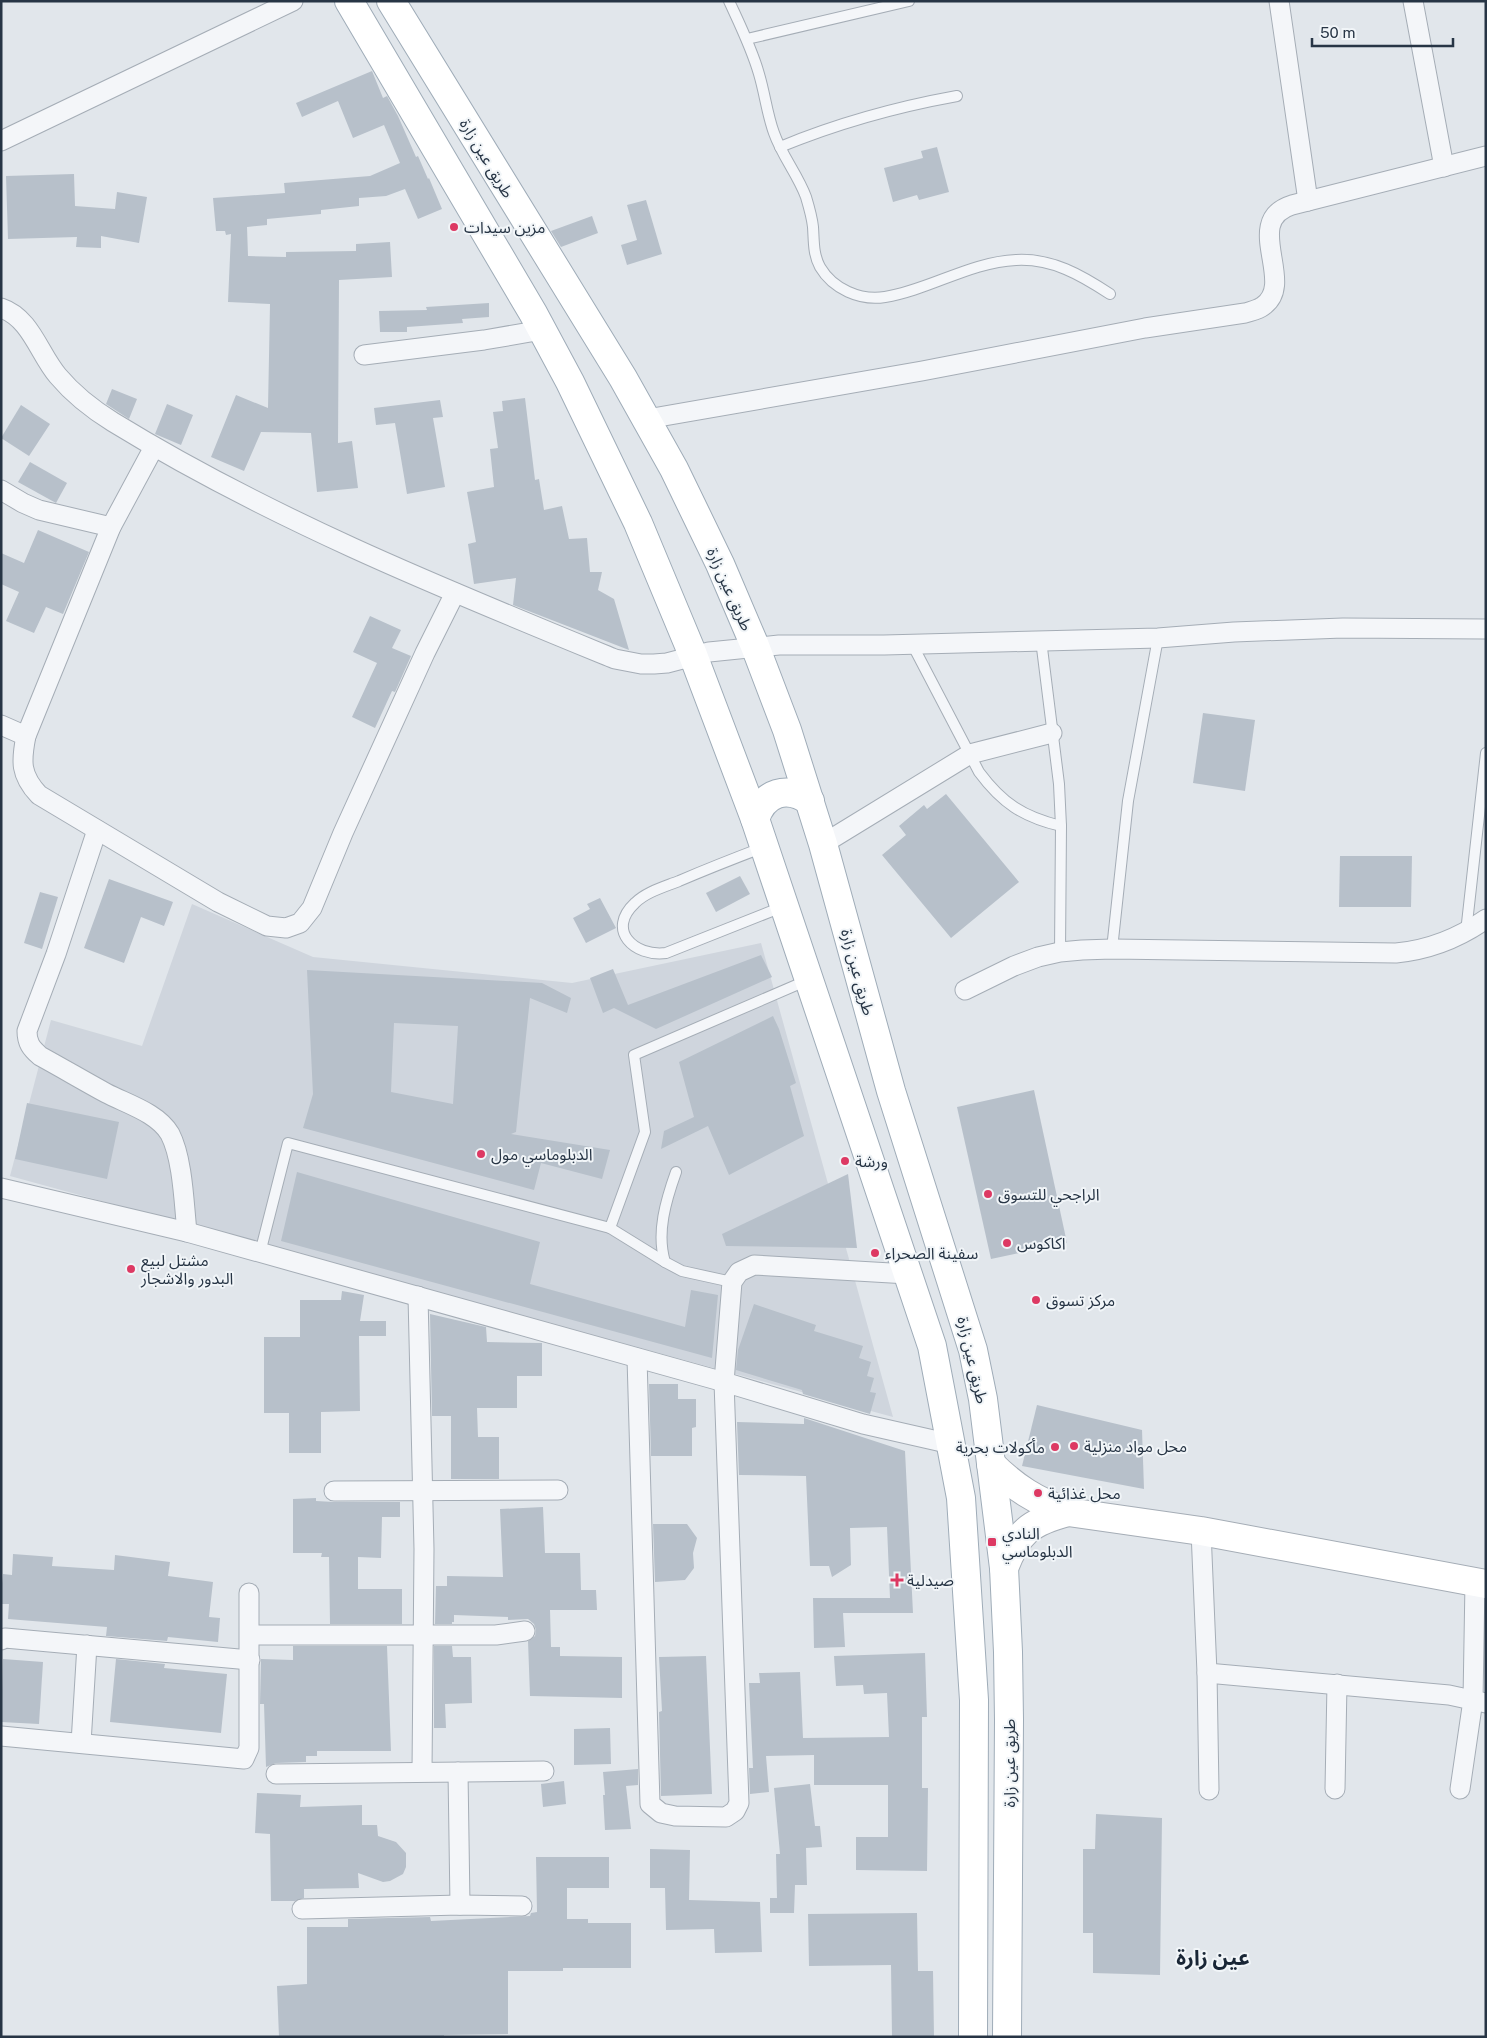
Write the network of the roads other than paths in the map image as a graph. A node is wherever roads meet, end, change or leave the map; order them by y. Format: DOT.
graph roads {
  1 [pos="293,1"];
  2 [pos="349,1"];
  3 [pos="391,1"];
  4 [pos="729,1"];
  5 [pos="909,1"];
  6 [pos="1279,1"];
  7 [pos="1413,1"];
  8 [pos="746,39"];
  9 [pos="957,96"];
  10 [pos="1,141"];
  11 [pos="780,147"];
  12 [pos="1486,156"];
  13 [pos="1444,167"];
  14 [pos="1308,201"];
  15 [pos="1110,294"];
  16 [pos="1,308"];
  17 [pos="542,330"];
  18 [pos="364,355"];
  19 [pos="647,419"];
  20 [pos="154,447"];
  21 [pos="1,490"];
  22 [pos="111,527"];
  23 [pos="455,593"];
  24 [pos="1486,629"];
  25 [pos="1158,638"];
  26 [pos="1041,640"];
  27 [pos="912,644"];
  28 [pos="756,646"];
  29 [pos="693,655"];
  30 [pos="1,725"];
  31 [pos="1052,733"];
  32 [pos="26,736"];
  33 [pos="1486,752"];
  34 [pos="970,754"];
  35 [pos="810,801"];
  36 [pos="756,819"];
  37 [pos="1061,826"];
  38 [pos="97,830"];
  39 [pos="823,844"];
  40 [pos="765,847"];
  41 [pos="784,906"];
  42 [pos="1486,920"];
  43 [pos="1466,932"];
  44 [pos="1112,948"];
  45 [pos="1060,952"];
  46 [pos="809,979"];
  47 [pos="965,990"];
  48 [pos="676,1172"];
  49 [pos="1,1188"];
  50 [pos="610,1228"];
  51 [pos="187,1232"];
  52 [pos="260,1253"];
  53 [pos="665,1262"];
  54 [pos="908,1274"];
  55 [pos="732,1282"];
  56 [pos="418,1296"];
  57 [pos="637,1358"];
  58 [pos="724,1382"];
  59 [pos="950,1444"];
  60 [pos="991,1464"];
  61 [pos="334,1490"];
  62 [pos="558,1490"];
  63 [pos="423,1491"];
  64 [pos="1068,1512"];
  65 [pos="1201,1532"];
  66 [pos="1004,1568"];
  67 [pos="1480,1583"];
  68 [pos="249,1593"];
  69 [pos="525,1631"];
  70 [pos="423,1633"];
  71 [pos="250,1635"];
  72 [pos="1,1640"];
  73 [pos="86,1645"];
  74 [pos="250,1660"];
  75 [pos="1207,1673"];
  76 [pos="1337,1684"];
  77 [pos="1480,1702"];
  78 [pos="1,1736"];
  79 [pos="81,1744"];
  80 [pos="544,1770"];
  81 [pos="422,1771"];
  82 [pos="458,1772"];
  83 [pos="276,1774"];
  84 [pos="1335,1789"];
  85 [pos="1460,1789"];
  86 [pos="1209,1790"];
  87 [pos="460,1905"];
  88 [pos="522,1906"];
  89 [pos="302,1909"];
  90 [pos="973,2037"];
  91 [pos="1006,2037"];
  1 -- 10 [label="street"];
  2 -- 17 [label="main road"];
  3 -- 19 [label="main road, طريق عين زارة"];
  4 -- 8 [label="lane"];
  5 -- 8 [label="lane"];
  6 -- 14 [label="street"];
  7 -- 13 [label="street"];
  8 -- 11 [label="lane"];
  9 -- 11 [label="lane"];
  11 -- 15 [label="lane"];
  12 -- 13 [label="street"];
  13 -- 14 [label="street"];
  14 -- 19 [label="street"];
  16 -- 20 [label="street"];
  17 -- 18 [label="street"];
  17 -- 29 [label="main road"];
  19 -- 28 [label="main road, طريق عين زارة"];
  20 -- 22 [label="street"];
  20 -- 23 [label="street"];
  21 -- 22 [label="street"];
  22 -- 32 [label="street"];
  23 -- 29 [label="street"];
  23 -- 38 [label="street"];
  24 -- 25 [label="street"];
  25 -- 26 [label="street"];
  25 -- 44 [label="lane"];
  26 -- 27 [label="street"];
  26 -- 31 [label="lane"];
  27 -- 28 [label="street"];
  27 -- 34 [label="lane"];
  28 -- 29 [label="street"];
  28 -- 35 [label="main road, طريق عين زارة"];
  29 -- 36 [label="main road"];
  30 -- 32 [label="street"];
  31 -- 34 [label="street"];
  31 -- 37 [label="lane"];
  32 -- 38 [label="street"];
  33 -- 43 [label="lane"];
  34 -- 37 [label="lane"];
  34 -- 39 [label="street"];
  35 -- 36 [label="main road"];
  35 -- 39 [label="main road, طريق عين زارة"];
  36 -- 40 [label="main road"];
  37 -- 45 [label="lane"];
  38 -- 51 [label="street"];
  39 -- 60 [label="main road, طريق عين زارة"];
  40 -- 41 [label="main road"];
  40 -- 41 [label="lane"];
  41 -- 46 [label="main road"];
  42 -- 43 [label="street"];
  43 -- 44 [label="street"];
  44 -- 45 [label="street"];
  45 -- 47 [label="street"];
  46 -- 50 [label="lane"];
  46 -- 54 [label="main road"];
  48 -- 53 [label="lane"];
  49 -- 51 [label="street"];
  50 -- 52 [label="lane"];
  50 -- 53 [label="lane"];
  51 -- 52 [label="street"];
  52 -- 56 [label="street"];
  53 -- 55 [label="lane"];
  54 -- 55 [label="street"];
  54 -- 59 [label="main road"];
  55 -- 58 [label="street"];
  56 -- 57 [label="street"];
  56 -- 63 [label="street"];
  57 -- 58 [label="street"];
  57 -- 58 [label="street"];
  58 -- 59 [label="street"];
  59 -- 90 [label="main road"];
  60 -- 64 [label="main road"];
  60 -- 66 [label="main road, طريق عين زارة"];
  61 -- 63 [label="street"];
  62 -- 63 [label="street"];
  63 -- 70 [label="street"];
  64 -- 65 [label="main road"];
  64 -- 66 [label="main road"];
  65 -- 67 [label="main road"];
  65 -- 75 [label="street"];
  66 -- 91 [label="main road, طريق عين زارة"];
  67 -- 77 [label="street"];
  68 -- 71 [label="street"];
  69 -- 70 [label="street"];
  70 -- 71 [label="street"];
  70 -- 81 [label="street"];
  71 -- 74 [label="street"];
  72 -- 73 [label="street"];
  73 -- 74 [label="street"];
  73 -- 79 [label="street"];
  74 -- 79 [label="street"];
  75 -- 76 [label="street"];
  75 -- 86 [label="street"];
  76 -- 77 [label="street"];
  76 -- 84 [label="street"];
  77 -- 85 [label="street"];
  78 -- 79 [label="street"];
  80 -- 82 [label="street"];
  81 -- 82 [label="street"];
  81 -- 83 [label="street"];
  82 -- 87 [label="street"];
  87 -- 88 [label="street"];
  87 -- 89 [label="street"];
}
